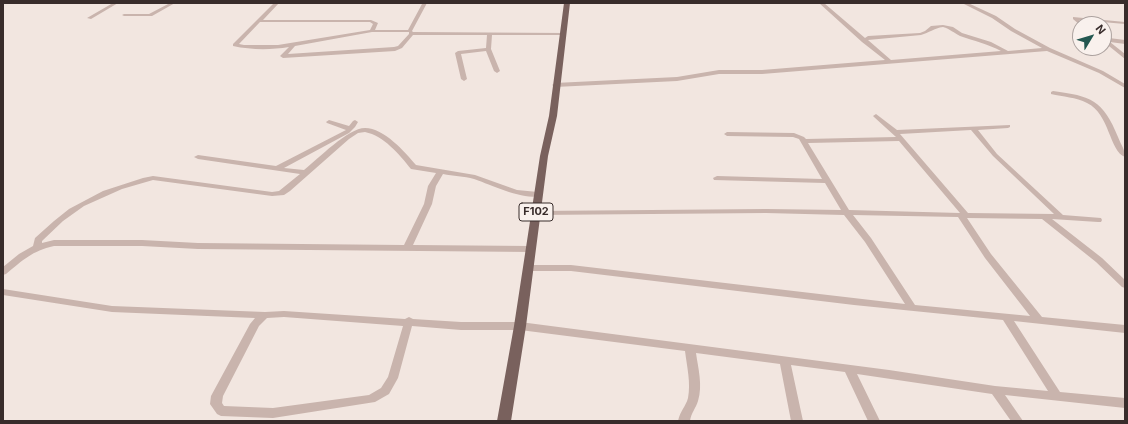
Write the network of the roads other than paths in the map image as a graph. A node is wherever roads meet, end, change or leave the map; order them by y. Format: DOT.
graph roads {
  1 [pos="116,3"];
  2 [pos="173,3"];
  3 [pos="278,3"];
  4 [pos="406,3"];
  5 [pos="421,3"];
  6 [pos="425,3"];
  7 [pos="567,3"];
  8 [pos="821,3"];
  9 [pos="964,3"];
  10 [pos="124,15"];
  11 [pos="89,18"];
  12 [pos="260,21"];
  13 [pos="1112,21"];
  14 [pos="1125,22"];
  15 [pos="372,31"];
  16 [pos="411,33"];
  17 [pos="490,34"];
  18 [pos="564,34"];
  19 [pos="864,41"];
  20 [pos="1112,41"];
  21 [pos="1125,42"];
  22 [pos="293,45"];
  23 [pos="1112,46"];
  24 [pos="488,49"];
  25 [pos="1048,49"];
  26 [pos="1009,53"];
  27 [pos="1125,57"];
  28 [pos="890,62"];
  29 [pos="497,71"];
  30 [pos="464,79"];
  31 [pos="555,85"];
  32 [pos="1125,86"];
  33 [pos="1053,93"];
  34 [pos="876,116"];
  35 [pos="329,122"];
  36 [pos="355,122"];
  37 [pos="1008,126"];
  38 [pos="973,128"];
  39 [pos="350,129"];
  40 [pos="895,132"];
  41 [pos="727,134"];
  42 [pos="901,139"];
  43 [pos="805,141"];
  44 [pos="1116,144"];
  45 [pos="1125,145"];
  46 [pos="1125,156"];
  47 [pos="198,158"];
  48 [pos="278,168"];
  49 [pos="440,172"];
  50 [pos="307,173"];
  51 [pos="717,178"];
  52 [pos="828,181"];
  53 [pos="538,194"];
  54 [pos="846,212"];
  55 [pos="536,213"];
  56 [pos="964,216"];
  57 [pos="1061,217"];
  58 [pos="1045,218"];
  59 [pos="1098,220"];
  60 [pos="38,247"];
  61 [pos="407,248"];
  62 [pos="531,249"];
  63 [pos="529,268"];
  64 [pos="3,272"];
  65 [pos="1125,285"];
  66 [pos="3,292"];
  67 [pos="912,307"];
  68 [pos="265,315"];
  69 [pos="1006,317"];
  70 [pos="1039,320"];
  71 [pos="409,321"];
  72 [pos="520,326"];
  73 [pos="1125,329"];
  74 [pos="690,348"];
  75 [pos="785,361"];
  76 [pos="849,369"];
  77 [pos="995,390"];
  78 [pos="1057,396"];
  79 [pos="1125,402"];
  80 [pos="504,421"];
  81 [pos="684,421"];
  82 [pos="797,421"];
  83 [pos="874,421"];
  84 [pos="1017,421"];
  1 -- 11 [label="street"];
  2 -- 10 [label="street"];
  3 -- 12 [label="street"];
  4 -- 5 [label="street"];
  6 -- 16 [label="street"];
  7 -- 18 [label="main road, F102"];
  8 -- 19 [label="street"];
  9 -- 25 [label="street"];
  12 -- 15 [label="street"];
  12 -- 22 [label="street"];
  13 -- 14 [label="street"];
  15 -- 16 [label="street"];
  15 -- 22 [label="street"];
  16 -- 17 [label="street"];
  16 -- 22 [label="street"];
  17 -- 18 [label="street"];
  17 -- 24 [label="street"];
  18 -- 31 [label="main road, F102"];
  19 -- 26 [label="street"];
  19 -- 28 [label="street"];
  20 -- 21 [label="street"];
  23 -- 27 [label="street"];
  24 -- 29 [label="street"];
  24 -- 30 [label="street"];
  25 -- 26 [label="street"];
  25 -- 32 [label="street"];
  26 -- 28 [label="street"];
  28 -- 31 [label="street"];
  31 -- 53 [label="main road, F102"];
  33 -- 44 [label="street"];
  34 -- 40 [label="street"];
  35 -- 39 [label="street"];
  36 -- 39 [label="street"];
  37 -- 38 [label="street"];
  38 -- 40 [label="street"];
  38 -- 57 [label="street"];
  39 -- 48 [label="street"];
  40 -- 42 [label="street"];
  41 -- 43 [label="street"];
  42 -- 43 [label="street"];
  42 -- 56 [label="street"];
  43 -- 52 [label="street"];
  44 -- 45 [label="street"];
  44 -- 46 [label="street"];
  47 -- 48 [label="street"];
  48 -- 50 [label="street"];
  49 -- 50 [label="street"];
  49 -- 53 [label="street"];
  49 -- 61 [label="street"];
  50 -- 60 [label="street"];
  51 -- 52 [label="street"];
  52 -- 54 [label="street"];
  53 -- 55 [label="main road, F102"];
  54 -- 55 [label="street"];
  54 -- 56 [label="street"];
  54 -- 67 [label="street"];
  55 -- 62 [label="main road, F102"];
  56 -- 58 [label="street"];
  56 -- 70 [label="street"];
  57 -- 58 [label="street"];
  57 -- 59 [label="street"];
  58 -- 65 [label="street"];
  60 -- 61 [label="street"];
  60 -- 64 [label="street"];
  61 -- 62 [label="street"];
  62 -- 63 [label="main road, F102"];
  63 -- 67 [label="street"];
  63 -- 72 [label="main road, F102"];
  66 -- 68 [label="street"];
  67 -- 69 [label="street"];
  68 -- 71 [label="street"];
  68 -- 71 [label="street"];
  69 -- 70 [label="street"];
  69 -- 78 [label="street"];
  70 -- 73 [label="street"];
  71 -- 72 [label="street"];
  72 -- 74 [label="street"];
  72 -- 80 [label="main road, F102"];
  74 -- 75 [label="street"];
  74 -- 81 [label="street"];
  75 -- 76 [label="street"];
  75 -- 82 [label="street"];
  76 -- 77 [label="street"];
  76 -- 83 [label="street"];
  77 -- 78 [label="street"];
  77 -- 84 [label="street"];
  78 -- 79 [label="street"];
}
